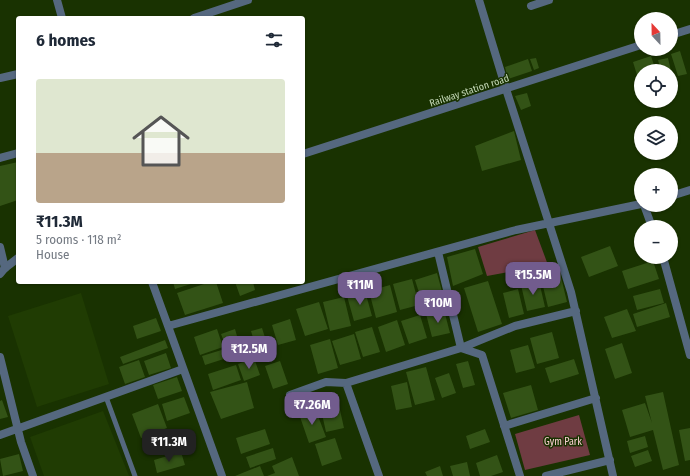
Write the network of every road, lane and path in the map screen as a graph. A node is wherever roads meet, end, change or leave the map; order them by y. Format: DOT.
graph roads {
  1 [pos="57,0"];
  2 [pos="248,0"];
  3 [pos="479,0"];
  4 [pos="549,0"];
  5 [pos="531,6"];
  6 [pos="61,16"];
  7 [pos="200,16"];
  8 [pos="690,29"];
  9 [pos="678,33"];
  10 [pos="634,47"];
  11 [pos="16,74"];
  12 [pos="0,78"];
  13 [pos="506,89"];
  14 [pos="305,153"];
  15 [pos="16,154"];
  16 [pos="0,158"];
  17 [pos="690,190"];
  18 [pos="678,194"];
  19 [pos="634,206"];
  20 [pos="549,224"];
  21 [pos="0,247"];
  22 [pos="438,252"];
  23 [pos="16,260"];
  24 [pos="665,264"];
  25 [pos="2,271"];
  26 [pos="153,284"];
  27 [pos="576,311"];
  28 [pos="168,326"];
  29 [pos="461,348"];
  30 [pos="690,355"];
  31 [pos="0,357"];
  32 [pos="183,369"];
  33 [pos="346,383"];
  34 [pos="290,394"];
  35 [pos="106,397"];
  36 [pos="596,398"];
  37 [pos="504,426"];
  38 [pos="18,429"];
  39 [pos="0,435"];
  40 [pos="610,460"];
  41 [pos="33,476"];
  42 [pos="135,476"];
  43 [pos="222,476"];
  44 [pos="379,476"];
  45 [pos="520,476"];
  46 [pos="546,476"];
  47 [pos="613,476"];
  1 -- 6 [label="street"];
  2 -- 7 [label="street"];
  3 -- 13 [label="street"];
  4 -- 5 [label="street"];
  8 -- 9 [label="street"];
  10 -- 13 [label="street, Railway station road"];
  11 -- 12 [label="street"];
  13 -- 14 [label="street, Railway station road"];
  13 -- 20 [label="street"];
  15 -- 16 [label="street"];
  17 -- 18 [label="street"];
  19 -- 20 [label="street"];
  20 -- 22 [label="street"];
  20 -- 27 [label="street"];
  21 -- 25 [label="street"];
  22 -- 28 [label="street"];
  22 -- 29 [label="street"];
  23 -- 25 [label="street"];
  24 -- 30 [label="street"];
  26 -- 28 [label="street"];
  27 -- 29 [label="street"];
  27 -- 36 [label="street"];
  28 -- 32 [label="street"];
  29 -- 33 [label="street"];
  29 -- 37 [label="street"];
  31 -- 38 [label="street"];
  32 -- 35 [label="street"];
  32 -- 43 [label="street"];
  33 -- 34 [label="street"];
  33 -- 44 [label="street"];
  35 -- 38 [label="street"];
  35 -- 42 [label="lane"];
  36 -- 37 [label="street"];
  36 -- 40 [label="street"];
  37 -- 45 [label="street"];
  38 -- 39 [label="street"];
  38 -- 41 [label="street"];
  40 -- 46 [label="street"];
  40 -- 47 [label="street"];
}
